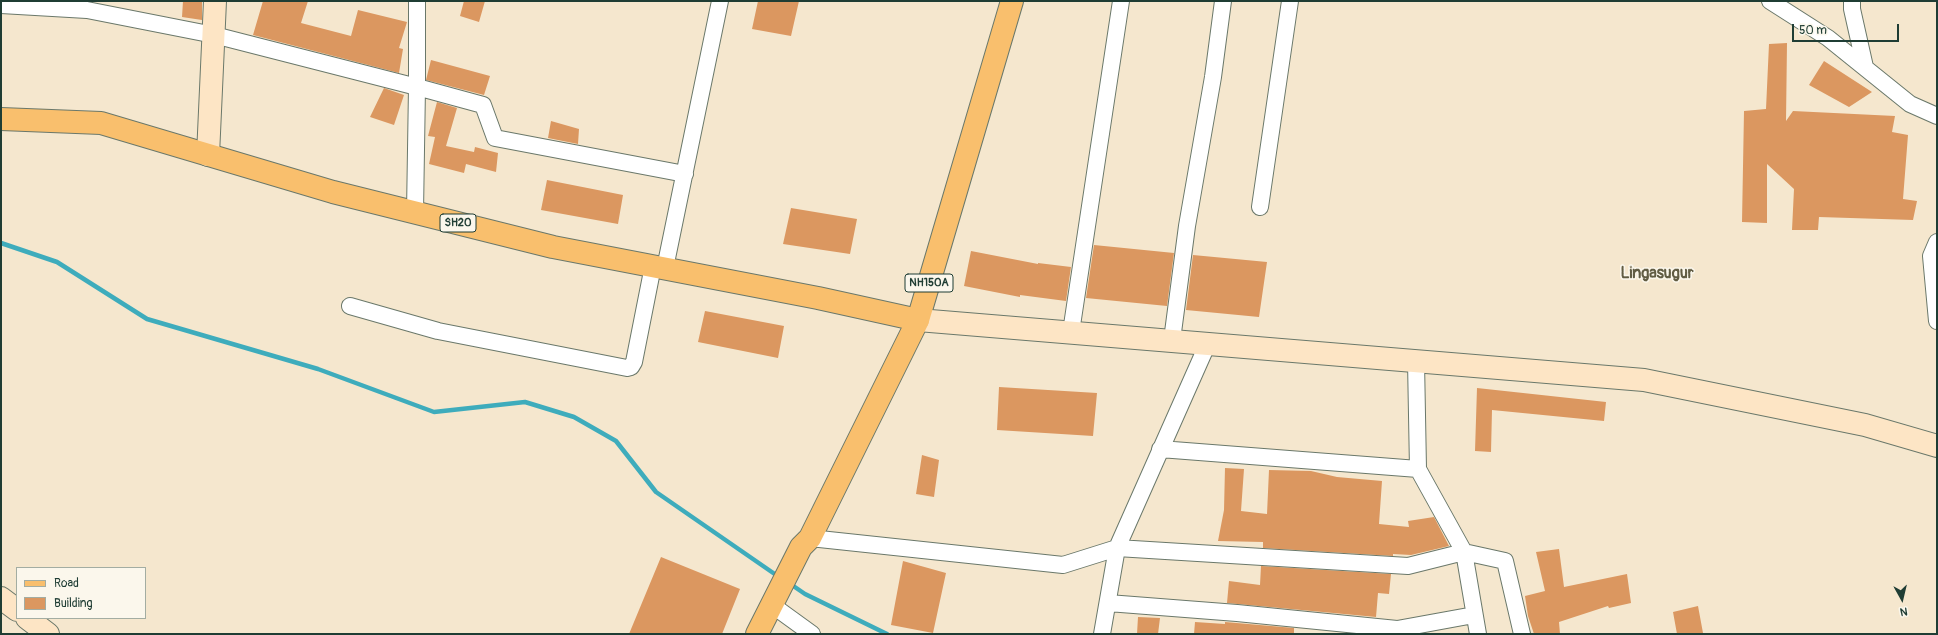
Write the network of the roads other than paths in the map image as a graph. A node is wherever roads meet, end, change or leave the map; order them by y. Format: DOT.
graph roads {
  1 [pos="215,1"];
  2 [pos="417,1"];
  3 [pos="720,1"];
  4 [pos="1012,1"];
  5 [pos="1121,1"];
  6 [pos="1223,1"];
  7 [pos="1290,1"];
  8 [pos="1770,1"];
  9 [pos="1852,1"];
  10 [pos="1,5"];
  11 [pos="78,5"];
  12 [pos="214,35"];
  13 [pos="1865,67"];
  14 [pos="417,87"];
  15 [pos="1937,116"];
  16 [pos="1,119"];
  17 [pos="208,155"];
  18 [pos="685,174"];
  19 [pos="1260,206"];
  20 [pos="415,212"];
  21 [pos="1937,242"];
  22 [pos="659,267"];
  23 [pos="350,306"];
  24 [pos="918,320"];
  25 [pos="1937,321"];
  26 [pos="1071,332"];
  27 [pos="1172,340"];
  28 [pos="1208,343"];
  29 [pos="1416,361"];
  30 [pos="1937,446"];
  31 [pos="1160,449"];
  32 [pos="1418,469"];
  33 [pos="805,543"];
  34 [pos="1117,548"];
  35 [pos="1464,552"];
  36 [pos="1,598"];
  37 [pos="772,602"];
  38 [pos="1108,603"];
  39 [pos="16,609"];
  40 [pos="1474,615"];
  41 [pos="28,619"];
  42 [pos="48,634"];
  43 [pos="757,634"];
  44 [pos="812,634"];
  45 [pos="1102,634"];
  46 [pos="1478,634"];
  47 [pos="1522,634"];
  1 -- 12 [label="street"];
  2 -- 14 [label="street"];
  3 -- 18 [label="street"];
  4 -- 24 [label="main road, NH150A"];
  5 -- 26 [label="street"];
  6 -- 27 [label="street"];
  7 -- 19 [label="street"];
  8 -- 13 [label="street"];
  9 -- 13 [label="street"];
  10 -- 11 [label="street"];
  11 -- 12 [label="street"];
  12 -- 14 [label="street"];
  12 -- 17 [label="street"];
  13 -- 15 [label="street"];
  14 -- 18 [label="street"];
  14 -- 20 [label="street"];
  16 -- 17 [label="main road, SH20"];
  17 -- 20 [label="main road, SH20"];
  18 -- 22 [label="street"];
  20 -- 22 [label="main road, SH20"];
  21 -- 25 [label="street"];
  22 -- 23 [label="street"];
  22 -- 24 [label="main road, SH20"];
  24 -- 26 [label="street"];
  24 -- 33 [label="main road, NH150A"];
  26 -- 27 [label="street"];
  27 -- 28 [label="street"];
  28 -- 29 [label="street"];
  28 -- 31 [label="street"];
  29 -- 30 [label="street"];
  29 -- 32 [label="street"];
  31 -- 32 [label="street"];
  31 -- 34 [label="street"];
  32 -- 35 [label="street"];
  33 -- 34 [label="street"];
  33 -- 37 [label="main road, NH150A"];
  34 -- 35 [label="street"];
  34 -- 38 [label="street"];
  35 -- 40 [label="street"];
  35 -- 47 [label="street"];
  36 -- 39 [label="street"];
  37 -- 43 [label="main road, NH150A"];
  37 -- 44 [label="street"];
  38 -- 40 [label="street"];
  38 -- 45 [label="street"];
  40 -- 46 [label="street"];
  41 -- 42 [label="street"];
}
